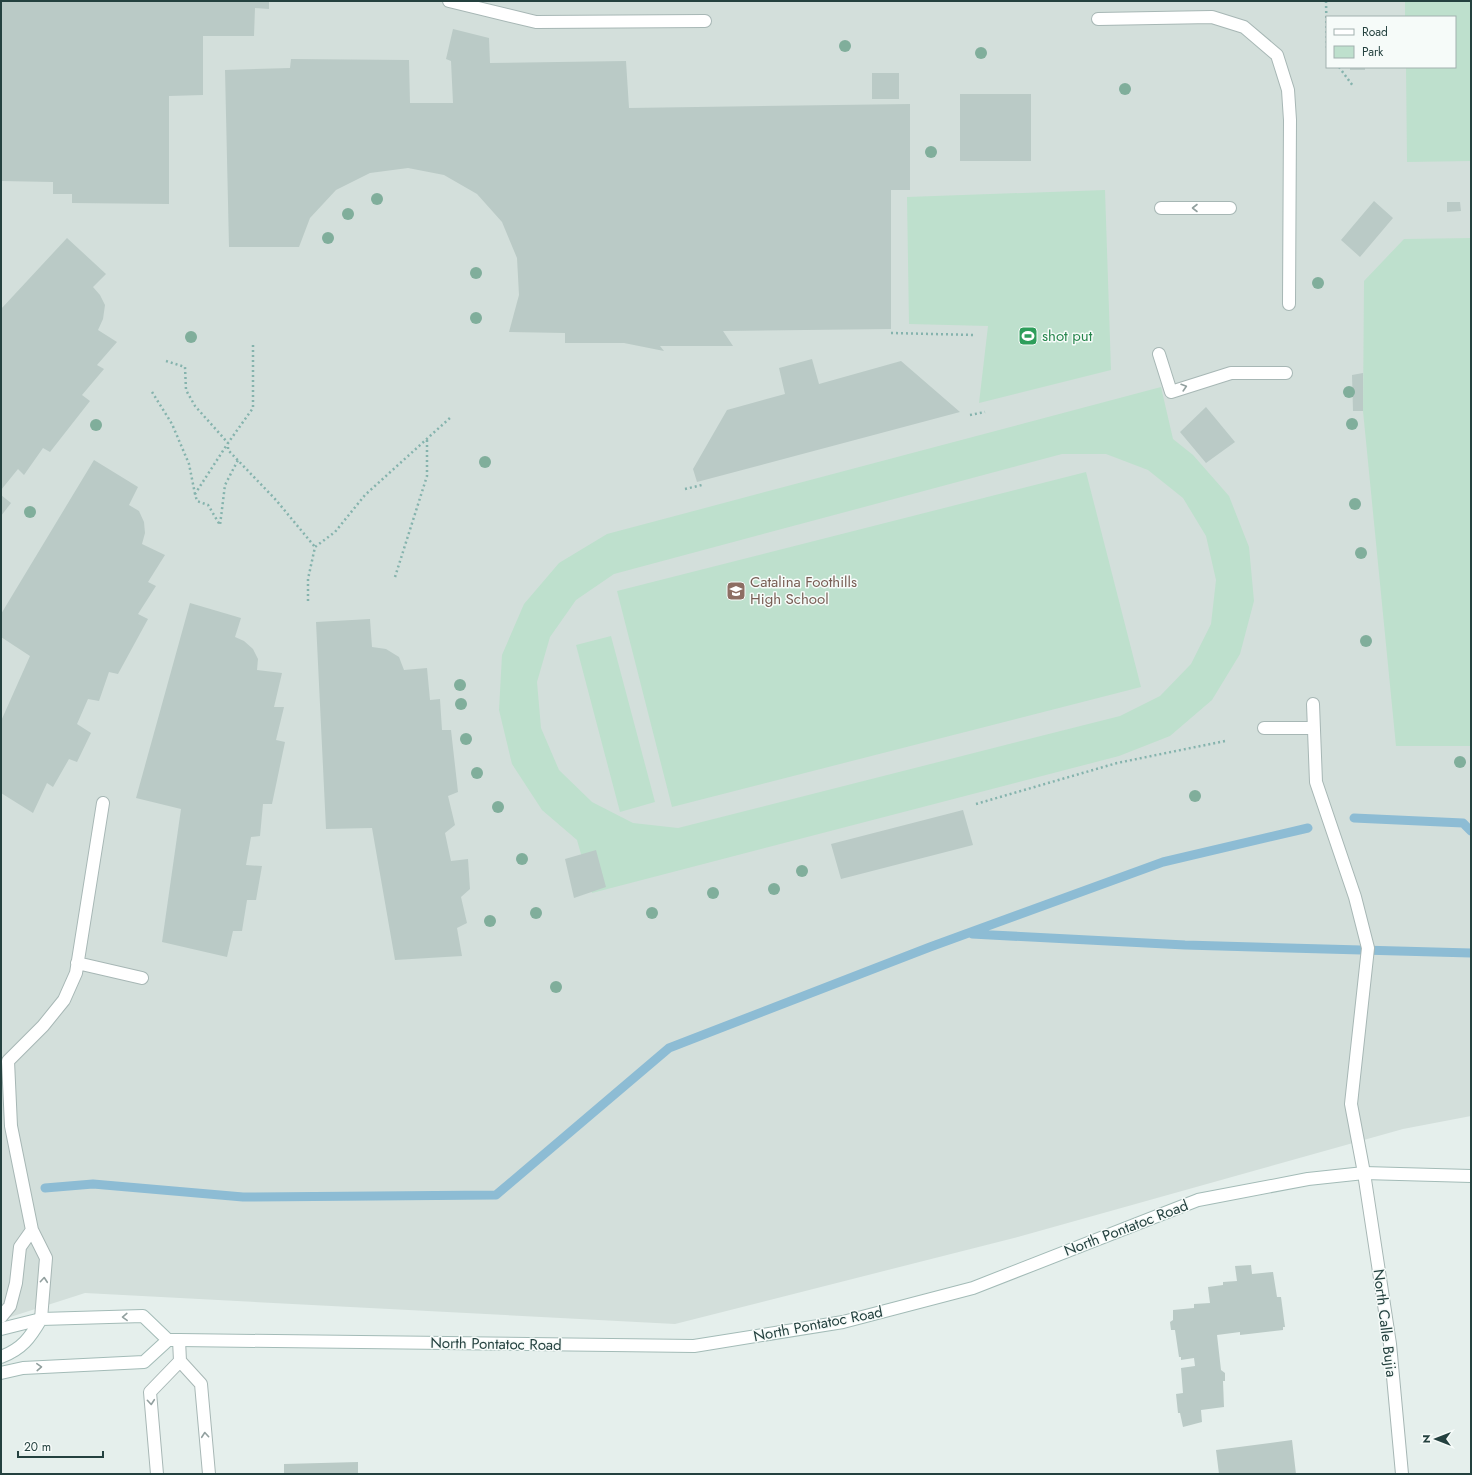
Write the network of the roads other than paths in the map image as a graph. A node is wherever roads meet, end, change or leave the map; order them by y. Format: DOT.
graph roads {
  1 [pos="449,1"];
  2 [pos="1098,19"];
  3 [pos="705,21"];
  4 [pos="1161,208"];
  5 [pos="1230,208"];
  6 [pos="1289,304"];
  7 [pos="1159,354"];
  8 [pos="1286,373"];
  9 [pos="1313,704"];
  10 [pos="1264,728"];
  11 [pos="1314,728"];
  12 [pos="103,803"];
  13 [pos="77,963"];
  14 [pos="142,978"];
  15 [pos="1364,1172"];
  16 [pos="1471,1176"];
  17 [pos="32,1230"];
  18 [pos="1,1317"];
  19 [pos="41,1319"];
  20 [pos="1,1329"];
  21 [pos="173,1340"];
  22 [pos="1,1357"];
  23 [pos="180,1361"];
  24 [pos="1,1373"];
  25 [pos="157,1474"];
  26 [pos="209,1474"];
  27 [pos="1402,1474"];
  1 -- 3 [label="street"];
  2 -- 6 [label="street"];
  5 -- 4 [label="street, one-way"];
  7 -- 8 [label="street, one-way"];
  9 -- 11 [label="street"];
  10 -- 11 [label="street"];
  11 -- 15 [label="street, North Calle Bujia"];
  12 -- 13 [label="street"];
  13 -- 14 [label="street"];
  13 -- 17 [label="street"];
  15 -- 16 [label="street, North Pontatoc Road"];
  15 -- 21 [label="street, North Pontatoc Road"];
  15 -- 27 [label="street, North Calle Bujia"];
  17 -- 18 [label="street"];
  19 -- 17 [label="street, one-way"];
  19 -- 20 [label="street"];
  21 -- 19 [label="street, one-way"];
  19 -- 22 [label="street"];
  21 -- 23 [label="street"];
  24 -- 21 [label="street, one-way"];
  23 -- 25 [label="street, one-way"];
  26 -- 23 [label="street, one-way"];
}
